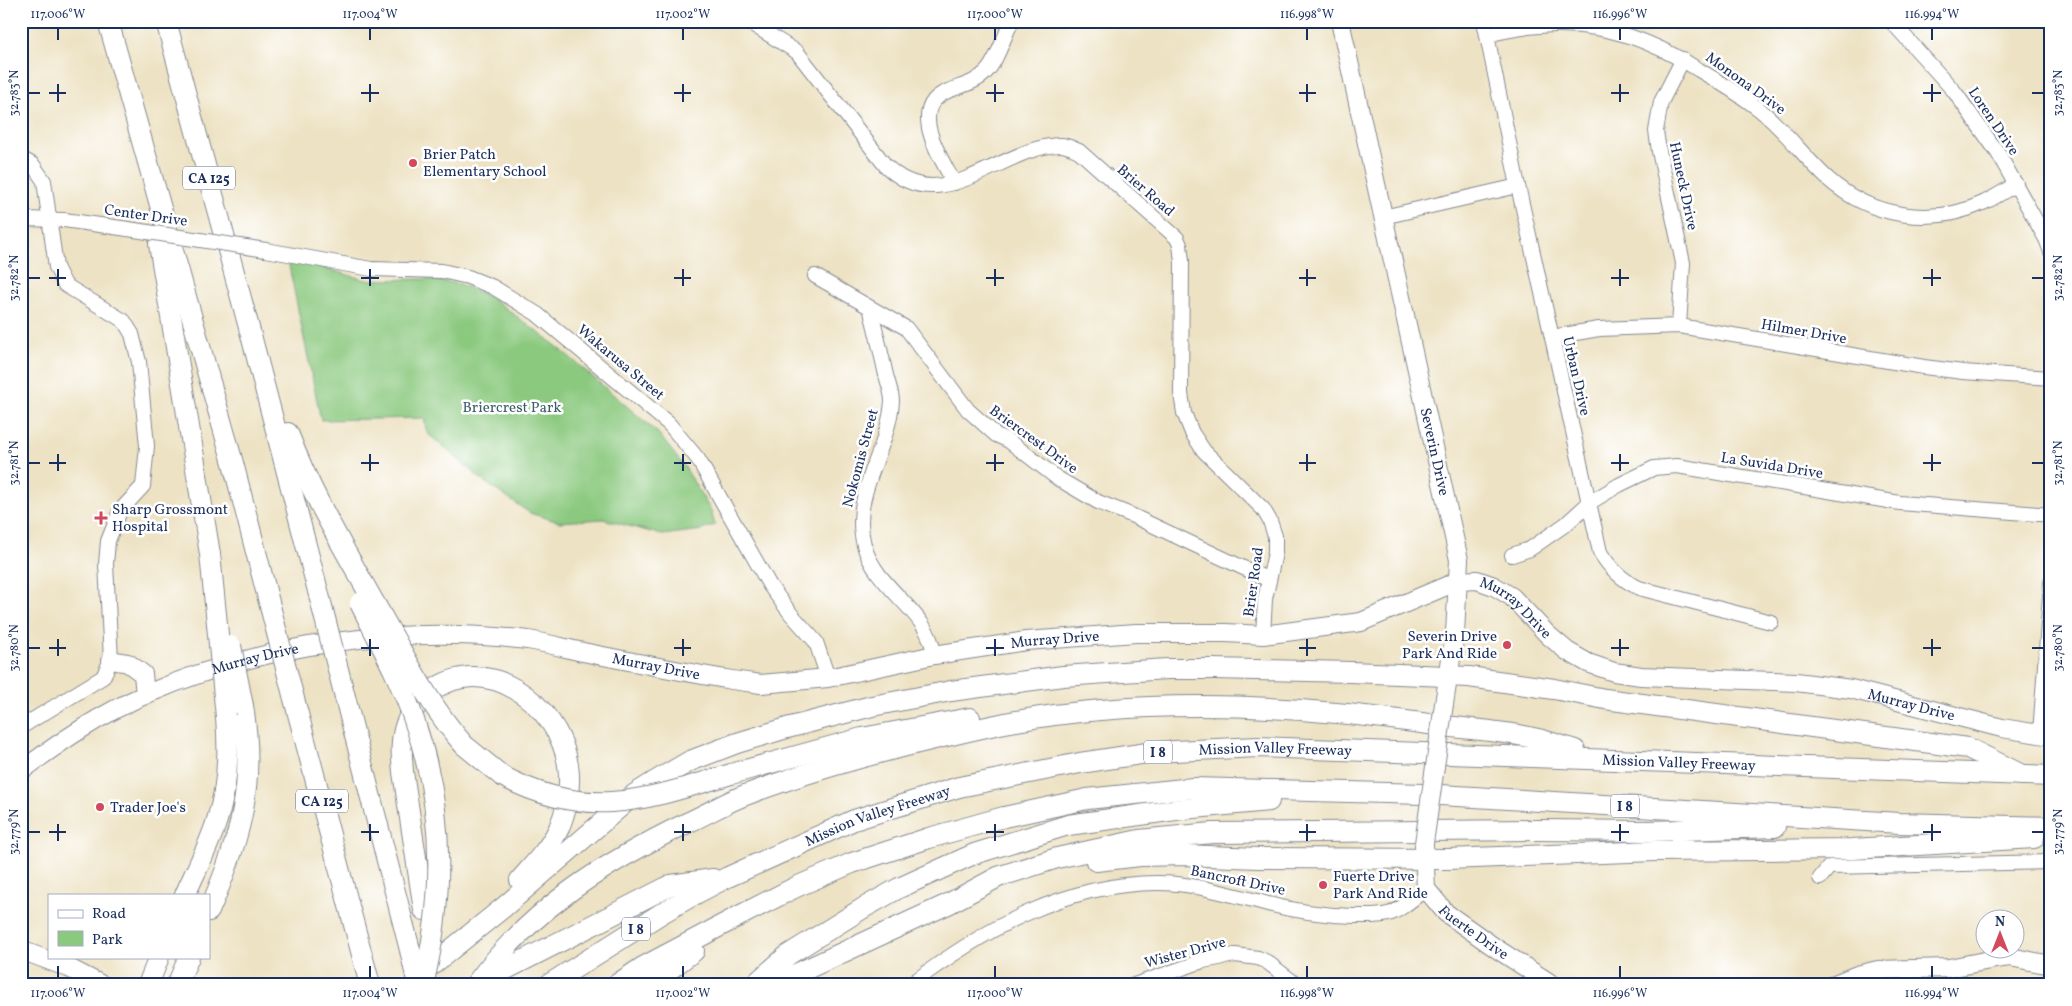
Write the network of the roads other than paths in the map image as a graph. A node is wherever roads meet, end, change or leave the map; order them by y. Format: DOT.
graph roads {
  1 [pos="108,21"];
  2 [pos="166,21"];
  3 [pos="747,21"];
  4 [pos="1012,21"];
  5 [pos="1340,21"];
  6 [pos="1891,21"];
  7 [pos="1485,28"];
  8 [pos="1683,59"];
  9 [pos="21,158"];
  10 [pos="146,158"];
  11 [pos="954,183"];
  12 [pos="2016,184"];
  13 [pos="1518,186"];
  14 [pos="1383,217"];
  15 [pos="21,219"];
  16 [pos="50,219"];
  17 [pos="266,250"];
  18 [pos="2051,252"];
  19 [pos="815,276"];
  20 [pos="870,308"];
  21 [pos="1679,326"];
  22 [pos="251,335"];
  23 [pos="1552,337"];
  24 [pos="2051,378"];
  25 [pos="1589,503"];
  26 [pos="2051,514"];
  27 [pos="1512,555"];
  28 [pos="1269,580"];
  29 [pos="1458,581"];
  30 [pos="2051,582"];
  31 [pos="368,604"];
  32 [pos="1771,622"];
  33 [pos="1263,635"];
  34 [pos="934,655"];
  35 [pos="111,660"];
  36 [pos="1449,676"];
  37 [pos="828,678"];
  38 [pos="145,694"];
  39 [pos="234,712"];
  40 [pos="1067,715"];
  41 [pos="21,727"];
  42 [pos="2045,735"];
  43 [pos="1608,759"];
  44 [pos="21,771"];
  45 [pos="2022,775"];
  46 [pos="2051,776"];
  47 [pos="1351,792"];
  48 [pos="1899,823"];
  49 [pos="2051,827"];
  50 [pos="2051,837"];
  51 [pos="1424,851"];
  52 [pos="2051,862"];
  53 [pos="728,877"];
  54 [pos="1820,878"];
  55 [pos="1426,889"];
  56 [pos="185,894"];
  57 [pos="948,904"];
  58 [pos="210,910"];
  59 [pos="741,915"];
  60 [pos="473,931"];
  61 [pos="21,950"];
  62 [pos="159,958"];
  63 [pos="189,958"];
  64 [pos="2051,965"];
  65 [pos="927,979"];
  66 [pos="369,981"];
  67 [pos="102,985"];
  68 [pos="148,985"];
  69 [pos="177,985"];
  70 [pos="408,985"];
  71 [pos="418,985"];
  72 [pos="423,985"];
  73 [pos="436,985"];
  74 [pos="476,985"];
  75 [pos="548,985"];
  76 [pos="616,985"];
  77 [pos="649,985"];
  78 [pos="754,985"];
  79 [pos="772,985"];
  80 [pos="910,985"];
  81 [pos="1134,985"];
  82 [pos="1297,985"];
  83 [pos="1553,985"];
  84 [pos="1832,985"];
  1 -- 10 [label="highway, CA 125"];
  2 -- 22 [label="highway, CA 125"];
  3 -- 11 [label="street, Brier Road"];
  4 -- 11 [label="street"];
  5 -- 14 [label="main road, Severin Drive"];
  6 -- 12 [label="street, Loren Drive"];
  7 -- 8 [label="street, Monona Drive"];
  7 -- 13 [label="street, Urban Drive"];
  8 -- 12 [label="street, Monona Drive"];
  8 -- 21 [label="street, Huneck Drive"];
  9 -- 16 [label="street"];
  10 -- 39 [label="highway, bridge"];
  10 -- 66 [label="highway, CA 125, bridge"];
  11 -- 28 [label="street, Brier Road"];
  12 -- 18 [label="street, Loren Drive"];
  13 -- 14 [label="street"];
  13 -- 23 [label="street, Urban Drive"];
  14 -- 29 [label="main road, Severin Drive"];
  15 -- 16 [label="street, Center Drive"];
  16 -- 17 [label="street, Center Drive, bridge"];
  16 -- 35 [label="street"];
  17 -- 37 [label="street, Wakarusa Street"];
  19 -- 20 [label="street, Briercrest Drive"];
  20 -- 28 [label="street, Briercrest Drive"];
  20 -- 34 [label="street, Nokomis Street"];
  21 -- 23 [label="street, Hilmer Drive"];
  21 -- 24 [label="street, Hilmer Drive"];
  22 -- 31 [label="highway"];
  22 -- 71 [label="highway, CA 125, bridge"];
  23 -- 25 [label="street, Urban Drive"];
  25 -- 26 [label="street, La Suvida Drive"];
  25 -- 27 [label="street, La Suvida Drive"];
  25 -- 32 [label="street, Urban Drive"];
  28 -- 33 [label="street, Brier Road"];
  29 -- 33 [label="main road, Murray Drive"];
  29 -- 36 [label="main road, Severin Drive"];
  29 -- 42 [label="main road, Murray Drive"];
  30 -- 42 [label="street"];
  31 -- 40 [label="highway, bridge"];
  31 -- 72 [label="highway, bridge"];
  33 -- 34 [label="main road, Murray Drive"];
  34 -- 37 [label="main road, Murray Drive"];
  35 -- 38 [label="main road"];
  35 -- 41 [label="street"];
  36 -- 45 [label="highway"];
  36 -- 51 [label="main road, Severin Drive, bridge"];
  36 -- 60 [label="highway"];
  37 -- 38 [label="main road, Murray Drive"];
  38 -- 44 [label="main road, Murray Drive"];
  39 -- 56 [label="highway"];
  39 -- 58 [label="highway"];
  40 -- 43 [label="highway"];
  40 -- 74 [label="highway"];
  43 -- 45 [label="highway, Mission Valley Freeway / I 8"];
  43 -- 53 [label="highway, Mission Valley Freeway / I 8"];
  45 -- 46 [label="highway, Mission Valley Freeway / I 8"];
  47 -- 48 [label="highway, I 8"];
  47 -- 59 [label="highway, I 8"];
  47 -- 78 [label="highway"];
  48 -- 49 [label="highway, I 8"];
  48 -- 57 [label="highway"];
  50 -- 51 [label="highway"];
  51 -- 55 [label="main road, Severin Drive"];
  51 -- 57 [label="highway"];
  52 -- 54 [label="street"];
  53 -- 74 [label="highway"];
  53 -- 75 [label="highway, Mission Valley Freeway / I 8"];
  55 -- 65 [label="street, Bancroft Drive"];
  55 -- 83 [label="main road, Fuerte Drive"];
  57 -- 79 [label="highway"];
  59 -- 76 [label="highway, I 8"];
  59 -- 77 [label="highway"];
  60 -- 70 [label="highway"];
  60 -- 73 [label="highway, bridge"];
  61 -- 67 [label="main road"];
  62 -- 68 [label="highway"];
  63 -- 69 [label="highway"];
  64 -- 84 [label="main road"];
  65 -- 80 [label="street, Bancroft Drive"];
  81 -- 82 [label="street, Wister Drive"];
}
